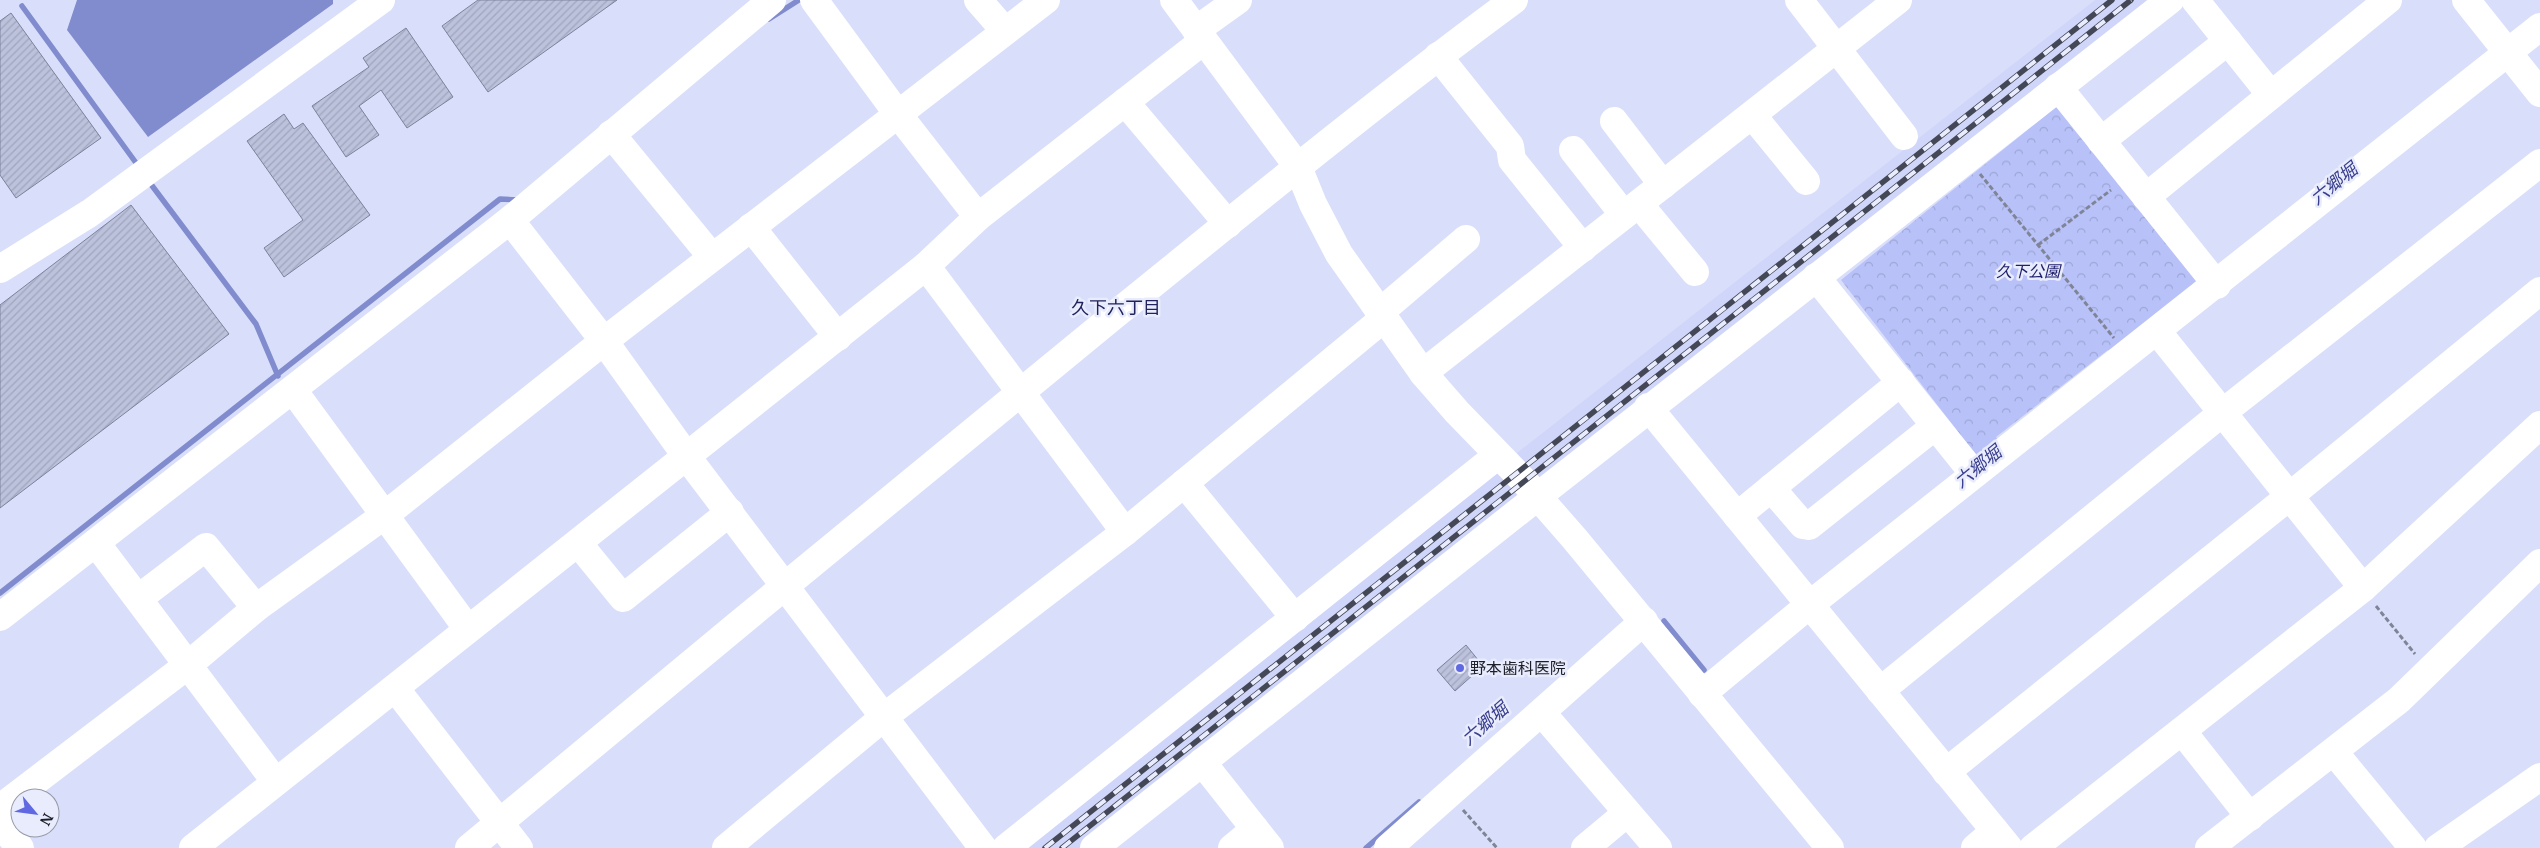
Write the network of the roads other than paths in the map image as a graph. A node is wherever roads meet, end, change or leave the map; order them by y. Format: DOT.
graph roads {
  1 [pos="380,0"];
  2 [pos="772,0"];
  3 [pos="814,0"];
  4 [pos="978,0"];
  5 [pos="1046,0"];
  6 [pos="1238,0"];
  7 [pos="1799,0"];
  8 [pos="1898,0"];
  9 [pos="2170,0"];
  10 [pos="2195,0"];
  11 [pos="2388,0"];
  12 [pos="2466,0"];
  13 [pos="1176,1"];
  14 [pos="1511,1"];
  15 [pos="2540,27"];
  16 [pos="1004,31"];
  17 [pos="1199,35"];
  18 [pos="2228,41"];
  19 [pos="1838,48"];
  20 [pos="2508,53"];
  21 [pos="1438,56"];
  22 [pos="2058,87"];
  23 [pos="2540,93"];
  24 [pos="2272,95"];
  25 [pos="1125,102"];
  26 [pos="897,114"];
  27 [pos="1752,115"];
  28 [pos="1614,120"];
  29 [pos="611,134"];
  30 [pos="1904,136"];
  31 [pos="2101,141"];
  32 [pos="1573,150"];
  33 [pos="2540,163"];
  34 [pos="1298,166"];
  35 [pos="1806,181"];
  36 [pos="1663,185"];
  37 [pos="2146,197"];
  38 [pos="1631,209"];
  39 [pos="978,217"];
  40 [pos="510,220"];
  41 [pos="1228,224"];
  42 [pos="751,227"];
  43 [pos="1466,239"];
  44 [pos="1583,248"];
  45 [pos="712,257"];
  46 [pos="926,266"];
  47 [pos="0,269"];
  48 [pos="1695,272"];
  49 [pos="1816,276"];
  50 [pos="2217,284"];
  51 [pos="2540,290"];
  52 [pos="1381,316"];
  53 [pos="2157,331"];
  54 [pos="838,337"];
  55 [pos="604,341"];
  56 [pos="1423,373"];
  57 [pos="1901,382"];
  58 [pos="293,390"];
  59 [pos="1022,391"];
  60 [pos="1648,408"];
  61 [pos="2222,413"];
  62 [pos="2540,425"];
  63 [pos="1935,426"];
  64 [pos="1498,455"];
  65 [pos="687,457"];
  66 [pos="1974,474"];
  67 [pos="1184,483"];
  68 [pos="1771,488"];
  69 [pos="1538,497"];
  70 [pos="2289,497"];
  71 [pos="730,512"];
  72 [pos="386,515"];
  73 [pos="1737,516"];
  74 [pos="1125,532"];
  75 [pos="96,543"];
  76 [pos="578,543"];
  77 [pos="2540,563"];
  78 [pos="785,584"];
  79 [pos="2363,588"];
  80 [pos="139,598"];
  81 [pos="1808,606"];
  82 [pos="256,608"];
  83 [pos="0,616"];
  84 [pos="1295,618"];
  85 [pos="1644,621"];
  86 [pos="468,628"];
  87 [pos="188,665"];
  88 [pos="395,688"];
  89 [pos="1880,692"];
  90 [pos="1702,694"];
  91 [pos="1542,713"];
  92 [pos="884,718"];
  93 [pos="2182,731"];
  94 [pos="2334,752"];
  95 [pos="1202,762"];
  96 [pos="1946,772"];
  97 [pos="2540,777"];
  98 [pos="275,780"];
  99 [pos="0,808"];
  100 [pos="1627,813"];
  101 [pos="2250,817"];
  102 [pos="500,822"];
  103 [pos="0,823"];
  104 [pos="1262,839"];
  105 [pos="1993,842"];
  106 [pos="2406,846"];
  107 [pos="20,848"];
  108 [pos="193,848"];
  109 [pos="469,848"];
  110 [pos="520,848"];
  111 [pos="726,848"];
  112 [pos="983,848"];
  113 [pos="1006,848"];
  114 [pos="1094,848"];
  115 [pos="1232,848"];
  116 [pos="1388,848"];
  117 [pos="1585,848"];
  118 [pos="1658,848"];
  119 [pos="1830,848"];
  120 [pos="2033,848"];
  121 [pos="2209,848"];
  122 [pos="2438,848"];
  1 -- 47 [label="street"];
  2 -- 29 [label="street"];
  3 -- 26 [label="street"];
  4 -- 16 [label="street"];
  5 -- 16 [label="street"];
  6 -- 17 [label="street"];
  7 -- 19 [label="street"];
  8 -- 19 [label="street"];
  9 -- 22 [label="street"];
  10 -- 18 [label="street"];
  11 -- 24 [label="street"];
  12 -- 20 [label="street"];
  13 -- 17 [label="street"];
  14 -- 21 [label="street"];
  15 -- 20 [label="street"];
  16 -- 26 [label="street"];
  17 -- 25 [label="street"];
  17 -- 34 [label="street"];
  18 -- 24 [label="street"];
  18 -- 31 [label="street"];
  19 -- 27 [label="street"];
  19 -- 30 [label="street"];
  20 -- 23 [label="street"];
  20 -- 50 [label="street"];
  21 -- 34 [label="street"];
  21 -- 44 [label="street"];
  22 -- 31 [label="street"];
  22 -- 49 [label="street"];
  24 -- 37 [label="street"];
  25 -- 39 [label="street"];
  25 -- 41 [label="street"];
  26 -- 39 [label="street"];
  26 -- 42 [label="street"];
  27 -- 35 [label="street"];
  27 -- 36 [label="street"];
  28 -- 36 [label="street"];
  29 -- 40 [label="street"];
  29 -- 45 [label="street"];
  31 -- 37 [label="street"];
  32 -- 38 [label="street"];
  33 -- 61 [label="street"];
  34 -- 41 [label="street"];
  34 -- 52 [label="street"];
  36 -- 38 [label="street"];
  37 -- 50 [label="street"];
  38 -- 44 [label="street"];
  38 -- 48 [label="street"];
  39 -- 46 [label="street"];
  40 -- 55 [label="street"];
  40 -- 58 [label="street"];
  41 -- 59 [label="street"];
  42 -- 45 [label="street"];
  42 -- 54 [label="street"];
  43 -- 52 [label="street"];
  44 -- 56 [label="street"];
  45 -- 55 [label="street"];
  46 -- 54 [label="street"];
  46 -- 59 [label="street"];
  49 -- 57 [label="street"];
  49 -- 60 [label="street"];
  50 -- 53 [label="street"];
  51 -- 70 [label="street"];
  52 -- 56 [label="street"];
  52 -- 67 [label="street"];
  53 -- 61 [label="street"];
  53 -- 66 [label="street"];
  54 -- 65 [label="street"];
  55 -- 65 [label="street"];
  55 -- 72 [label="street"];
  56 -- 64 [label="street"];
  57 -- 63 [label="street"];
  57 -- 68 [label="street"];
  58 -- 72 [label="street"];
  58 -- 75 [label="street"];
  59 -- 74 [label="street"];
  59 -- 78 [label="street"];
  60 -- 69 [label="street"];
  60 -- 73 [label="street"];
  61 -- 70 [label="street"];
  61 -- 89 [label="street"];
  62 -- 79 [label="street"];
  63 -- 66 [label="street"];
  63 -- 68 [label="street"];
  64 -- 69 [label="street"];
  64 -- 84 [label="street"];
  65 -- 71 [label="street"];
  65 -- 76 [label="street"];
  66 -- 81 [label="street"];
  67 -- 74 [label="street"];
  67 -- 84 [label="street"];
  68 -- 73 [label="street"];
  69 -- 85 [label="street"];
  69 -- 95 [label="street"];
  70 -- 79 [label="street"];
  70 -- 96 [label="street"];
  71 -- 76 [label="street"];
  71 -- 78 [label="street"];
  72 -- 82 [label="street"];
  72 -- 86 [label="street"];
  73 -- 81 [label="street"];
  74 -- 92 [label="street"];
  75 -- 80 [label="street"];
  75 -- 83 [label="street"];
  76 -- 86 [label="street"];
  77 -- 94 [label="street"];
  78 -- 92 [label="street"];
  78 -- 102 [label="street"];
  79 -- 93 [label="street"];
  80 -- 82 [label="street"];
  80 -- 87 [label="street"];
  81 -- 89 [label="street"];
  81 -- 90 [label="street"];
  82 -- 87 [label="street"];
  84 -- 113 [label="street"];
  85 -- 90 [label="street"];
  85 -- 91 [label="street"];
  86 -- 88 [label="street"];
  87 -- 98 [label="street"];
  87 -- 99 [label="street"];
  88 -- 98 [label="street"];
  88 -- 102 [label="street"];
  89 -- 96 [label="street"];
  90 -- 119 [label="street"];
  91 -- 100 [label="street"];
  91 -- 116 [label="street"];
  92 -- 111 [label="street"];
  92 -- 112 [label="street"];
  93 -- 101 [label="street"];
  93 -- 120 [label="street"];
  94 -- 101 [label="street"];
  94 -- 106 [label="street"];
  95 -- 104 [label="street"];
  95 -- 114 [label="street"];
  96 -- 105 [label="street"];
  97 -- 122 [label="street"];
  98 -- 108 [label="street"];
  100 -- 117 [label="street"];
  100 -- 118 [label="street"];
  101 -- 121 [label="street"];
  102 -- 109 [label="street"];
  102 -- 110 [label="street"];
  103 -- 107 [label="street"];
  104 -- 115 [label="street"];
}
